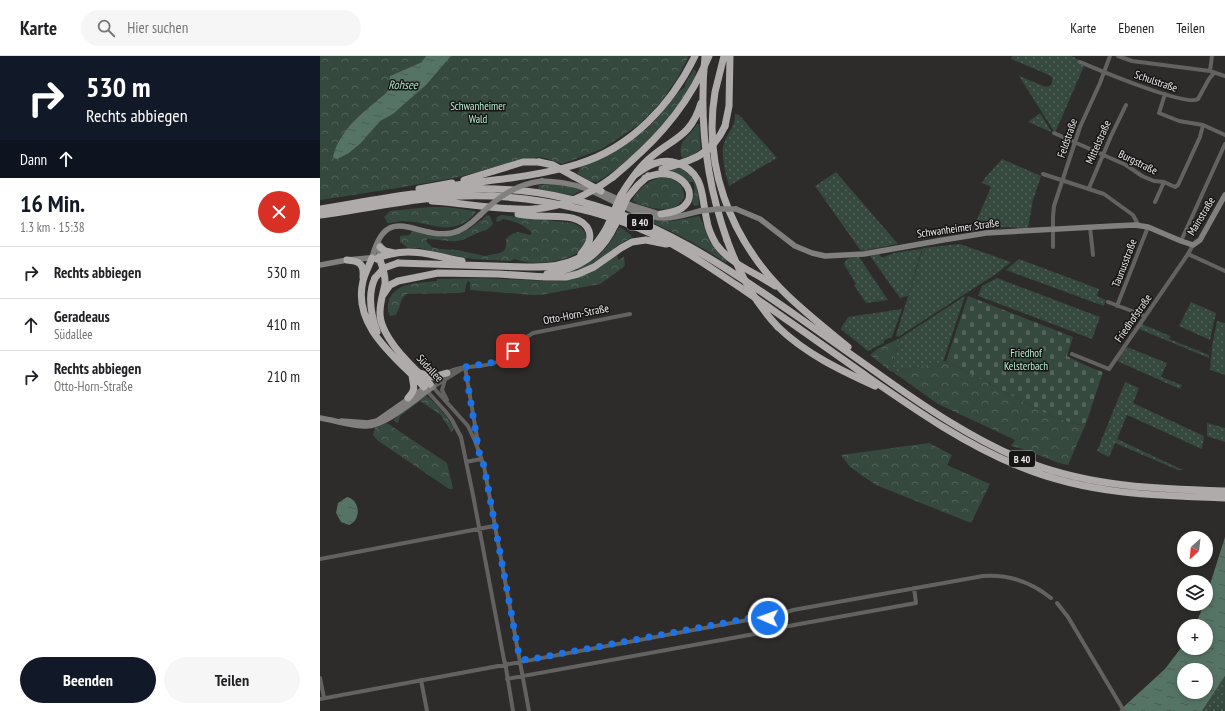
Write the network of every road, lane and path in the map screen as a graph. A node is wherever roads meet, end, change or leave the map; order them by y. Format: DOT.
graph roads {
  1 [pos="695,56"];
  2 [pos="705,56"];
  3 [pos="709,56"];
  4 [pos="724,56"];
  5 [pos="730,56"];
  6 [pos="1110,56"];
  7 [pos="1118,56"];
  8 [pos="1212,56"];
  9 [pos="1080,62"];
  10 [pos="1104,72"];
  11 [pos="1212,72"];
  12 [pos="1225,76"];
  13 [pos="1165,94"];
  14 [pos="702,97"];
  15 [pos="1126,105"];
  16 [pos="1203,125"];
  17 [pos="1054,133"];
  18 [pos="1225,135"];
  19 [pos="1074,143"];
  20 [pos="1225,144"];
  21 [pos="1103,154"];
  22 [pos="1043,174"];
  23 [pos="635,175"];
  24 [pos="645,178"];
  25 [pos="1062,180"];
  26 [pos="542,181"];
  27 [pos="1164,182"];
  28 [pos="1089,188"];
  29 [pos="421,189"];
  30 [pos="601,191"];
  31 [pos="1225,195"];
  32 [pos="624,196"];
  33 [pos="410,200"];
  34 [pos="368,202"];
  35 [pos="1155,202"];
  36 [pos="320,209"];
  37 [pos="502,209"];
  38 [pos="691,213"];
  39 [pos="661,214"];
  40 [pos="320,215"];
  41 [pos="612,224"];
  42 [pos="1090,226"];
  43 [pos="1139,226"];
  44 [pos="1148,227"];
  45 [pos="1052,229"];
  46 [pos="382,235"];
  47 [pos="1181,242"];
  48 [pos="1193,245"];
  49 [pos="1053,247"];
  50 [pos="380,248"];
  51 [pos="396,253"];
  52 [pos="1188,254"];
  53 [pos="1093,255"];
  54 [pos="691,256"];
  55 [pos="577,259"];
  56 [pos="347,260"];
  57 [pos="373,262"];
  58 [pos="320,265"];
  59 [pos="492,266"];
  60 [pos="1225,271"];
  61 [pos="384,273"];
  62 [pos="537,276"];
  63 [pos="363,282"];
  64 [pos="383,294"];
  65 [pos="788,295"];
  66 [pos="1108,302"];
  67 [pos="1117,306"];
  68 [pos="630,314"];
  69 [pos="1145,316"];
  70 [pos="385,347"];
  71 [pos="1072,354"];
  72 [pos="465,367"];
  73 [pos="874,370"];
  74 [pos="415,374"];
  75 [pos="447,376"];
  76 [pos="428,387"];
  77 [pos="894,395"];
  78 [pos="408,398"];
  79 [pos="451,407"];
  80 [pos="446,412"];
  81 [pos="320,418"];
  82 [pos="341,421"];
  83 [pos="468,426"];
  84 [pos="458,431"];
  85 [pos="479,452"];
  86 [pos="481,459"];
  87 [pos="466,462"];
  88 [pos="1225,491"];
  89 [pos="1192,493"];
  90 [pos="1225,498"];
  91 [pos="494,526"];
  92 [pos="479,529"];
  93 [pos="320,559"];
  94 [pos="914,588"];
  95 [pos="1051,598"];
  96 [pos="1057,603"];
  97 [pos="781,614"];
  98 [pos="769,616"];
  99 [pos="783,627"];
  100 [pos="771,629"];
  101 [pos="519,655"];
  102 [pos="527,660"];
  103 [pos="519,662"];
  104 [pos="505,665"];
  105 [pos="522,677"];
  106 [pos="320,678"];
  107 [pos="507,679"];
  108 [pos="421,680"];
  109 [pos="322,698"];
  110 [pos="427,711"];
  111 [pos="513,711"];
  112 [pos="529,711"];
  113 [pos="1124,711"];
  1 -- 29 [label="highway, B 40"];
  2 -- 14 [label="highway"];
  3 -- 37 [label="highway, bridge"];
  4 -- 65 [label="highway, B 40"];
  5 -- 24 [label="highway, bridge"];
  6 -- 10 [label="street, Feldstraße"];
  7 -- 11 [label="street"];
  8 -- 11 [label="street"];
  9 -- 10 [label="street, Schulstraße"];
  10 -- 13 [label="street, Schulstraße"];
  10 -- 19 [label="street, Feldstraße"];
  11 -- 12 [label="street"];
  11 -- 13 [label="street, Schulstraße"];
  13 -- 16 [label="street"];
  14 -- 23 [label="highway"];
  14 -- 77 [label="highway, B 40, bridge"];
  15 -- 21 [label="street, Mittelstraße"];
  16 -- 18 [label="street"];
  16 -- 27 [label="street, Burgstraße"];
  17 -- 19 [label="street, Burgstraße"];
  19 -- 21 [label="street, Burgstraße"];
  19 -- 25 [label="street, Feldstraße"];
  20 -- 47 [label="street"];
  21 -- 27 [label="street, Burgstraße"];
  21 -- 28 [label="street, Mittelstraße"];
  22 -- 25 [label="street"];
  23 -- 32 [label="highway"];
  23 -- 65 [label="highway"];
  24 -- 32 [label="highway"];
  24 -- 39 [label="highway"];
  25 -- 28 [label="street"];
  25 -- 45 [label="street, Feldstraße"];
  26 -- 30 [label="street"];
  26 -- 38 [label="street"];
  26 -- 46 [label="street, bridge"];
  27 -- 35 [label="street"];
  28 -- 43 [label="street"];
  29 -- 30 [label="highway, bridge"];
  29 -- 34 [label="highway, B 40"];
  30 -- 39 [label="street"];
  31 -- 48 [label="street, Mainstraße"];
  32 -- 41 [label="highway, bridge"];
  33 -- 37 [label="highway"];
  33 -- 40 [label="highway, B 40"];
  33 -- 54 [label="highway, B 40"];
  34 -- 36 [label="highway, B 40"];
  34 -- 73 [label="highway, B 40"];
  37 -- 55 [label="highway"];
  38 -- 39 [label="street"];
  38 -- 45 [label="street, Schwanheimer Straße, bridge"];
  41 -- 55 [label="highway"];
  41 -- 62 [label="highway"];
  42 -- 43 [label="street, Schwanheimer Straße"];
  42 -- 45 [label="street, Schwanheimer Straße"];
  42 -- 53 [label="street"];
  43 -- 44 [label="street, Schwanheimer Straße"];
  44 -- 47 [label="street, Schwanheimer Straße"];
  44 -- 67 [label="street, Taunusstraße"];
  45 -- 49 [label="street, Feldstraße"];
  46 -- 50 [label="street"];
  46 -- 57 [label="street"];
  47 -- 48 [label="street, Schwanheimer Straße"];
  48 -- 52 [label="street, Friedhofstraße"];
  50 -- 51 [label="highway"];
  50 -- 57 [label="street"];
  51 -- 57 [label="highway"];
  51 -- 59 [label="highway"];
  52 -- 60 [label="street"];
  52 -- 69 [label="street, Friedhofstraße"];
  54 -- 62 [label="highway"];
  54 -- 77 [label="highway, B 40"];
  55 -- 59 [label="highway"];
  56 -- 57 [label="street"];
  56 -- 58 [label="street"];
  56 -- 63 [label="highway"];
  57 -- 61 [label="highway, Südallee"];
  57 -- 61 [label="highway"];
  57 -- 63 [label="highway"];
  59 -- 70 [label="highway, bridge"];
  61 -- 64 [label="highway, Südallee"];
  62 -- 64 [label="highway"];
  63 -- 70 [label="highway"];
  64 -- 74 [label="highway, Südallee"];
  65 -- 73 [label="highway, B 40"];
  66 -- 67 [label="street"];
  67 -- 69 [label="street"];
  68 -- 72 [label="street, Otto-Horn-Straße"];
  69 -- 71 [label="street, Friedhofstraße"];
  70 -- 74 [label="highway, Südallee"];
  72 -- 75 [label="street, Otto-Horn-Straße"];
  72 -- 85 [label="street, Südallee"];
  73 -- 89 [label="highway, B 40"];
  74 -- 75 [label="highway"];
  74 -- 76 [label="highway, Südallee"];
  74 -- 78 [label="highway"];
  75 -- 76 [label="street, Otto-Horn-Straße"];
  75 -- 79 [label="street"];
  76 -- 78 [label="street"];
  76 -- 79 [label="street, Südallee"];
  76 -- 80 [label="street, Südallee"];
  76 -- 82 [label="street"];
  77 -- 89 [label="highway, B 40"];
  78 -- 82 [label="street"];
  79 -- 80 [label="street"];
  79 -- 83 [label="street, Südallee"];
  80 -- 84 [label="street, Südallee"];
  81 -- 82 [label="street"];
  83 -- 84 [label="street"];
  83 -- 85 [label="street, Südallee"];
  84 -- 87 [label="street, Südallee"];
  85 -- 86 [label="street, Südallee"];
  86 -- 87 [label="street"];
  86 -- 91 [label="street, Südallee"];
  87 -- 92 [label="street, Südallee"];
  88 -- 89 [label="highway, B 40"];
  89 -- 90 [label="highway, B 40"];
  91 -- 92 [label="street"];
  91 -- 101 [label="street, Südallee"];
  92 -- 93 [label="street"];
  92 -- 104 [label="street, Südallee"];
  94 -- 95 [label="street"];
  94 -- 97 [label="street"];
  94 -- 99 [label="street"];
  96 -- 113 [label="street"];
  97 -- 98 [label="street"];
  97 -- 99 [label="street"];
  98 -- 100 [label="street"];
  98 -- 102 [label="street"];
  99 -- 100 [label="street"];
  100 -- 105 [label="street"];
  101 -- 102 [label="street"];
  101 -- 103 [label="street, Südallee"];
  102 -- 103 [label="street"];
  103 -- 104 [label="street"];
  103 -- 105 [label="street, Südallee"];
  104 -- 107 [label="street, Südallee"];
  104 -- 108 [label="street"];
  105 -- 107 [label="street"];
  105 -- 112 [label="street, Südallee"];
  106 -- 109 [label="street"];
  107 -- 111 [label="street, Südallee"];
  108 -- 109 [label="street"];
  108 -- 110 [label="street"];
}
